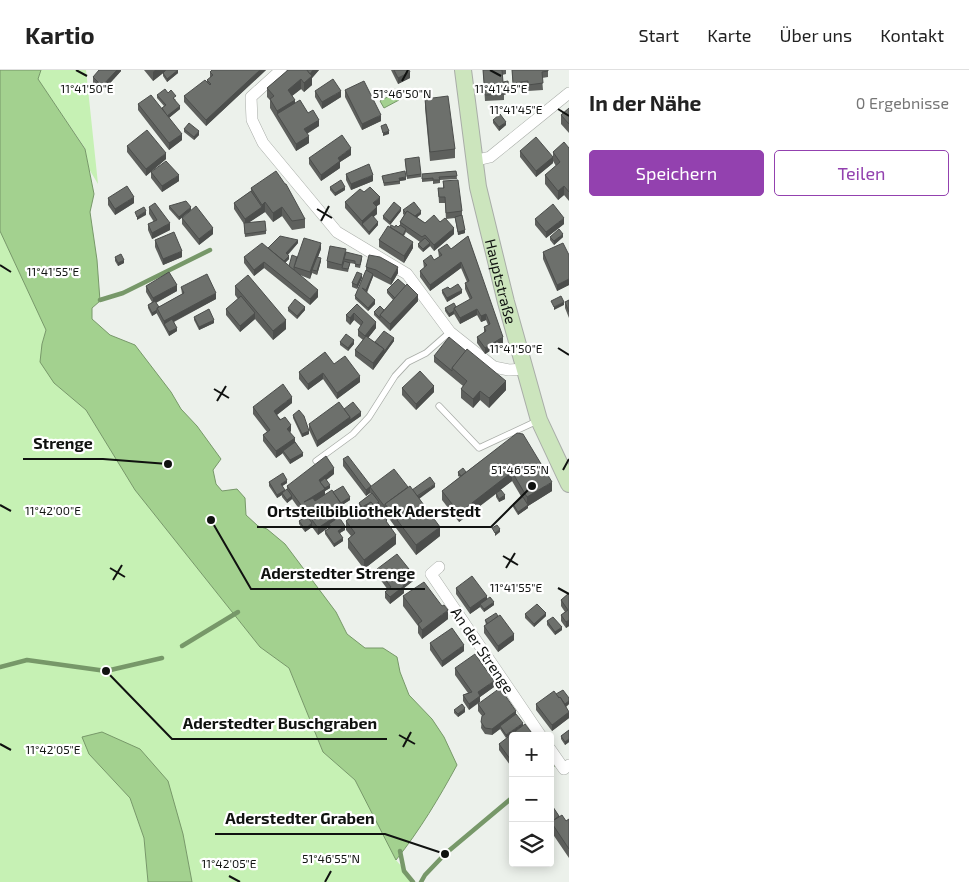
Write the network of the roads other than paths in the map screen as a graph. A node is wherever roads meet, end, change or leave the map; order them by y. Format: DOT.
graph roads {
  1 [pos="281,70"];
  2 [pos="463,70"];
  3 [pos="569,93"];
  4 [pos="474,161"];
  5 [pos="450,332"];
  6 [pos="524,369"];
  7 [pos="439,406"];
  8 [pos="539,420"];
  9 [pos="316,461"];
  10 [pos="569,484"];
  11 [pos="439,567"];
  12 [pos="538,732"];
  13 [pos="554,754"];
  14 [pos="566,767"];
  1 -- 5 [label="street"];
  2 -- 4 [label="main road, Hauptstraße"];
  3 -- 4 [label="street"];
  4 -- 6 [label="main road, Hauptstraße"];
  5 -- 6 [label="street"];
  5 -- 9 [label="lane"];
  6 -- 8 [label="main road, Hauptstraße"];
  7 -- 8 [label="lane"];
  8 -- 10 [label="main road, Hauptstraße"];
  11 -- 12 [label="street, An der Strenge"];
  13 -- 14 [label="street"];
}
